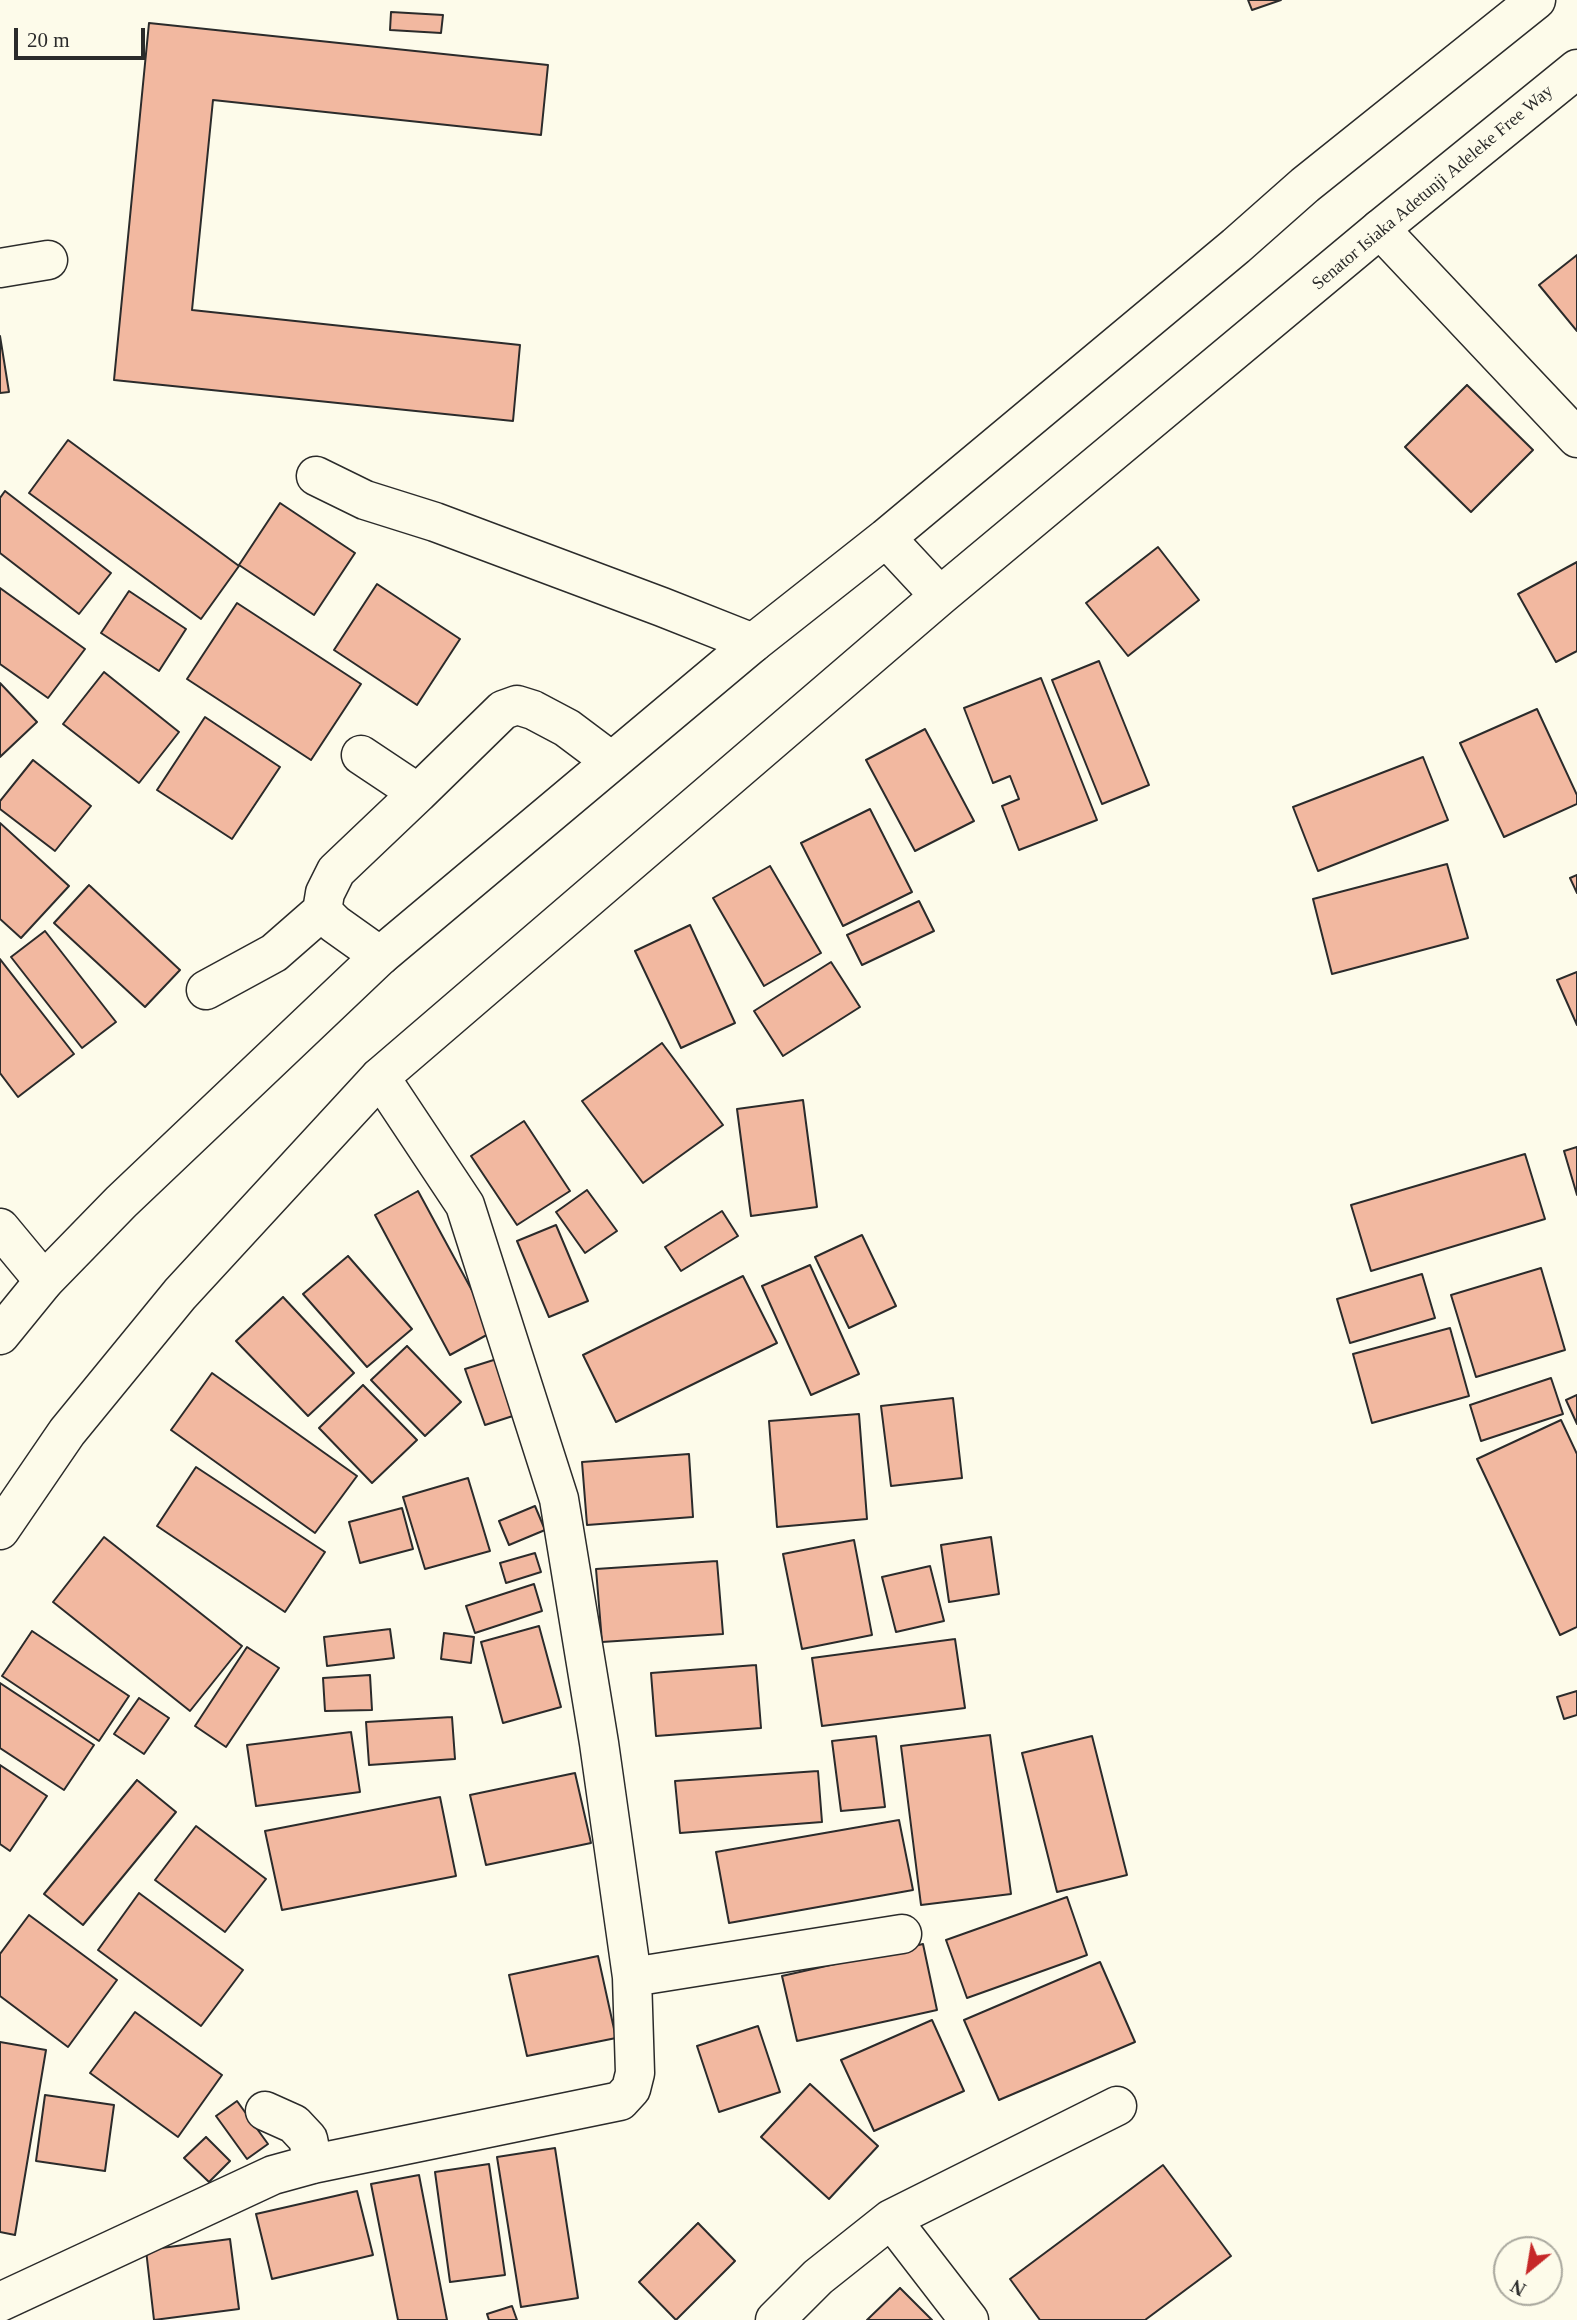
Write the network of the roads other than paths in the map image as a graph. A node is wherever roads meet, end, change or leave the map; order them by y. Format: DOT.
graph roads {
  1 [pos="1536,0"];
  2 [pos="1577,69"];
  3 [pos="1380,229"];
  4 [pos="48,260"];
  5 [pos="0,268"];
  6 [pos="1577,438"];
  7 [pos="316,476"];
  8 [pos="886,538"];
  9 [pos="940,596"];
  10 [pos="753,643"];
  11 [pos="361,755"];
  12 [pos="611,761"];
  13 [pos="418,793"];
  14 [pos="322,911"];
  15 [pos="380,956"];
  16 [pos="206,990"];
  17 [pos="380,1077"];
  18 [pos="0,1228"];
  19 [pos="44,1281"];
  20 [pos="0,1335"];
  21 [pos="67,1432"];
  22 [pos="0,1483"];
  23 [pos="0,1530"];
  24 [pos="902,1934"];
  25 [pos="632,1977"];
  26 [pos="1117,2106"];
  27 [pos="313,2164"];
  28 [pos="273,2175"];
  29 [pos="891,2219"];
  30 [pos="0,2302"];
  31 [pos="775,2320"];
  32 [pos="969,2320"];
  1 -- 8 [label="main road"];
  2 -- 3 [label="main road, Senator Isiaka Adetunji Adeleke Free Way"];
  3 -- 6 [label="main road"];
  3 -- 9 [label="main road, Senator Isiaka Adetunji Adeleke Free Way"];
  4 -- 5 [label="main road"];
  7 -- 10 [label="main road"];
  8 -- 9 [label="main road"];
  8 -- 10 [label="main road"];
  9 -- 17 [label="main road, Senator Isiaka Adetunji Adeleke Free Way"];
  10 -- 12 [label="main road"];
  11 -- 13 [label="main road"];
  12 -- 13 [label="main road"];
  12 -- 15 [label="main road"];
  13 -- 14 [label="main road"];
  14 -- 15 [label="main road"];
  14 -- 16 [label="main road"];
  15 -- 19 [label="main road"];
  17 -- 21 [label="main road, Senator Isiaka Adetunji Adeleke Free Way"];
  17 -- 25 [label="main road"];
  18 -- 19 [label="main road"];
  19 -- 20 [label="main road"];
  21 -- 22 [label="main road"];
  21 -- 23 [label="main road"];
  24 -- 25 [label="main road"];
  25 -- 27 [label="main road"];
  26 -- 29 [label="main road"];
  27 -- 28 [label="main road"];
  27 -- 28 [label="main road"];
  28 -- 30 [label="main road"];
  29 -- 31 [label="main road"];
  29 -- 32 [label="main road"];
}
